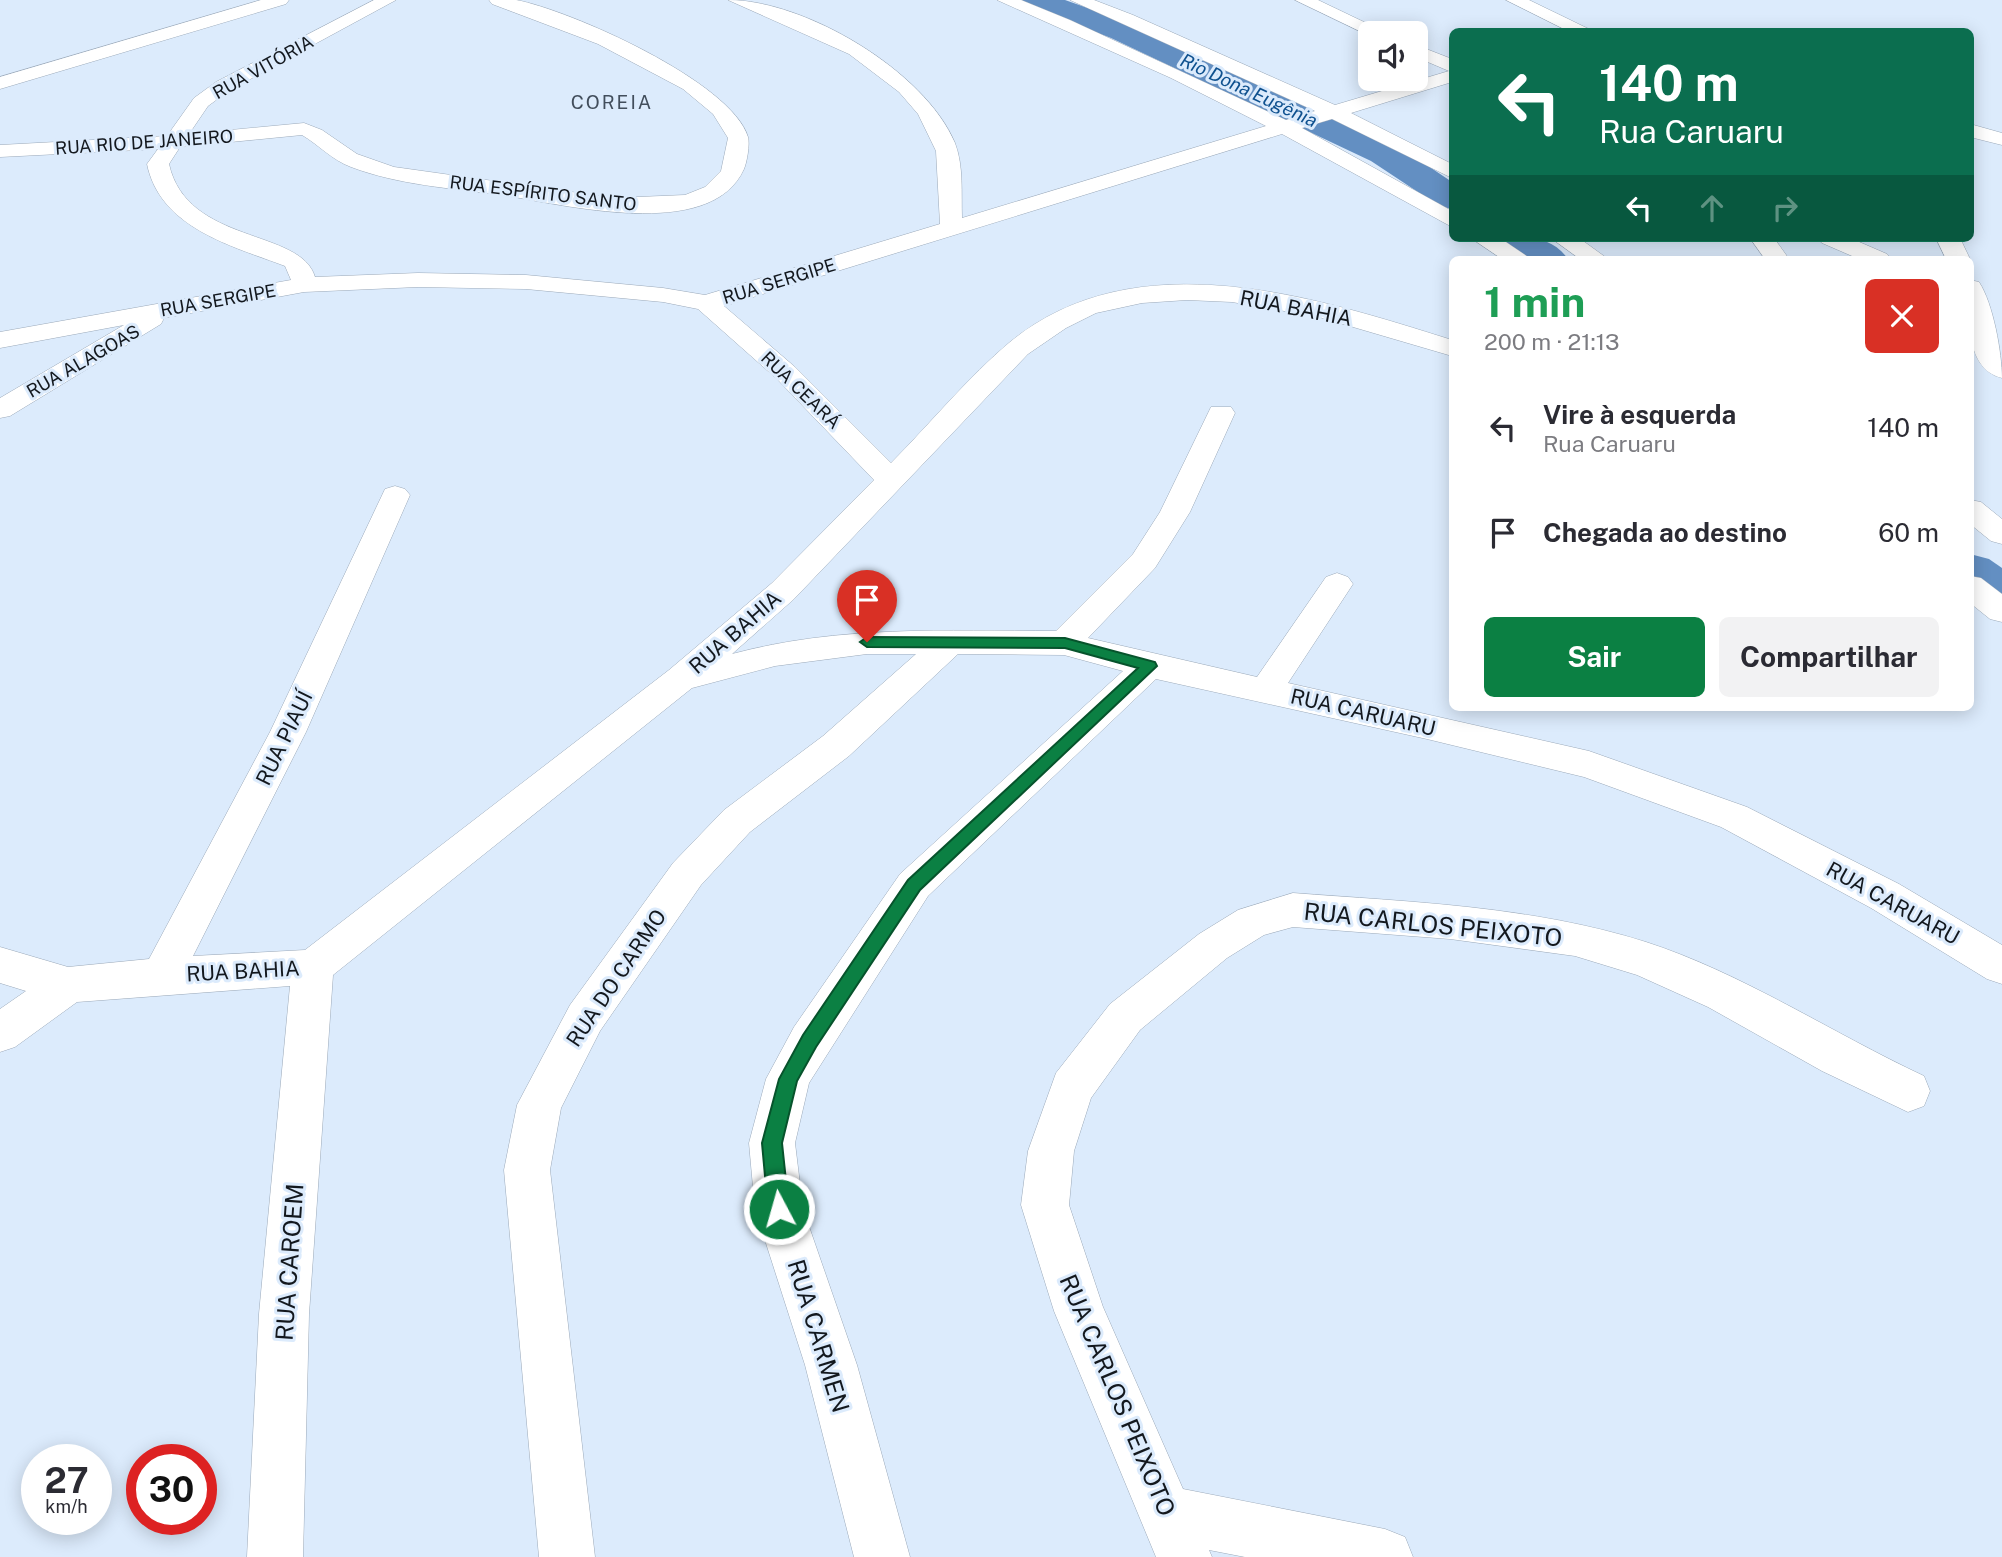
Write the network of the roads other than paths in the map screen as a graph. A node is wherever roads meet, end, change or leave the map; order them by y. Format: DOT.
graph roads {
  1 [pos="280,0"];
  2 [pos="387,0"];
  3 [pos="498,0"];
  4 [pos="737,0"];
  5 [pos="1006,0"];
  6 [pos="1079,0"];
  7 [pos="1304,0"];
  8 [pos="1516,0"];
  9 [pos="793,4"];
  10 [pos="770,12"];
  11 [pos="1358,24"];
  12 [pos="1577,28"];
  13 [pos="1428,55"];
  14 [pos="1449,65"];
  15 [pos="1449,77"];
  16 [pos="0,83"];
  17 [pos="1333,113"];
  18 [pos="1295,126"];
  19 [pos="288,130"];
  20 [pos="1974,131"];
  21 [pos="2002,139"];
  22 [pos="171,142"];
  23 [pos="0,151"];
  24 [pos="1449,171"];
  25 [pos="1449,218"];
  26 [pos="952,229"];
  27 [pos="1490,242"];
  28 [pos="1569,242"];
  29 [pos="1840,242"];
  30 [pos="1514,256"];
  31 [pos="1591,256"];
  32 [pos="1873,256"];
  33 [pos="304,285"];
  34 [pos="1974,296"];
  35 [pos="706,303"];
  36 [pos="1974,306"];
  37 [pos="164,309"];
  38 [pos="2002,312"];
  39 [pos="0,340"];
  40 [pos="1449,347"];
  41 [pos="2002,370"];
  42 [pos="0,410"];
  43 [pos="1221,413"];
  44 [pos="892,481"];
  45 [pos="395,495"];
  46 [pos="1974,512"];
  47 [pos="2002,534"];
  48 [pos="1337,584"];
  49 [pos="1974,589"];
  50 [pos="2002,611"];
  51 [pos="950,642"];
  52 [pos="1065,643"];
  53 [pos="1149,666"];
  54 [pos="681,679"];
  55 [pos="1266,690"];
  56 [pos="0,965"];
  57 [pos="2002,966"];
  58 [pos="313,967"];
  59 [pos="162,976"];
  60 [pos="68,985"];
  61 [pos="0,1033"];
  62 [pos="1908,1091"];
  63 [pos="1176,1536"];
  64 [pos="275,1557"];
  65 [pos="567,1557"];
  66 [pos="882,1557"];
  67 [pos="1385,1557"];
  1 -- 16 [label="street"];
  2 -- 22 [label="street, RUA VITÓRIA"];
  3 -- 19 [label="street, RUA ESPÍRITO SANTO"];
  4 -- 10 [label="street"];
  5 -- 18 [label="street"];
  6 -- 17 [label="street"];
  7 -- 11 [label="street"];
  8 -- 12 [label="street"];
  9 -- 10 [label="street"];
  10 -- 26 [label="street"];
  13 -- 14 [label="street"];
  15 -- 17 [label="street, RUA SERGIPE"];
  17 -- 18 [label="street, RUA SERGIPE"];
  17 -- 24 [label="street"];
  18 -- 25 [label="street"];
  18 -- 26 [label="street, RUA SERGIPE"];
  19 -- 22 [label="street, RUA RIO DE JANEIRO"];
  20 -- 21 [label="street"];
  22 -- 23 [label="street, RUA RIO DE JANEIRO"];
  22 -- 33 [label="street, RUA VITÓRIA"];
  26 -- 35 [label="street, RUA SERGIPE"];
  27 -- 30 [label="street"];
  28 -- 31 [label="street"];
  29 -- 32 [label="street"];
  33 -- 35 [label="street, RUA SERGIPE"];
  33 -- 37 [label="street, RUA SERGIPE"];
  34 -- 38 [label="street"];
  35 -- 44 [label="street, RUA CEARÁ"];
  36 -- 41 [label="street"];
  37 -- 39 [label="street, RUA SERGIPE"];
  37 -- 42 [label="street, RUA ALAGOAS"];
  40 -- 44 [label="street, RUA BAHIA"];
  43 -- 52 [label="street"];
  44 -- 54 [label="street, RUA BAHIA"];
  45 -- 59 [label="street, RUA PIAUÍ"];
  46 -- 47 [label="street"];
  48 -- 55 [label="street"];
  49 -- 50 [label="street"];
  51 -- 52 [label="street, RUA CARUARU"];
  51 -- 54 [label="street, RUA CARUARU"];
  51 -- 65 [label="street, RUA DO CARMO"];
  52 -- 53 [label="street, RUA CARUARU"];
  53 -- 55 [label="street, RUA CARUARU"];
  53 -- 66 [label="street, RUA CARMEN"];
  54 -- 58 [label="street, RUA BAHIA"];
  55 -- 57 [label="street, RUA CARUARU"];
  56 -- 60 [label="street, RUA BAHIA"];
  58 -- 59 [label="street, RUA BAHIA"];
  58 -- 64 [label="street, RUA CAROEM"];
  59 -- 60 [label="street, RUA BAHIA"];
  60 -- 61 [label="street"];
  62 -- 63 [label="street, RUA CARLOS PEIXOTO"];
  63 -- 67 [label="street"];
}
